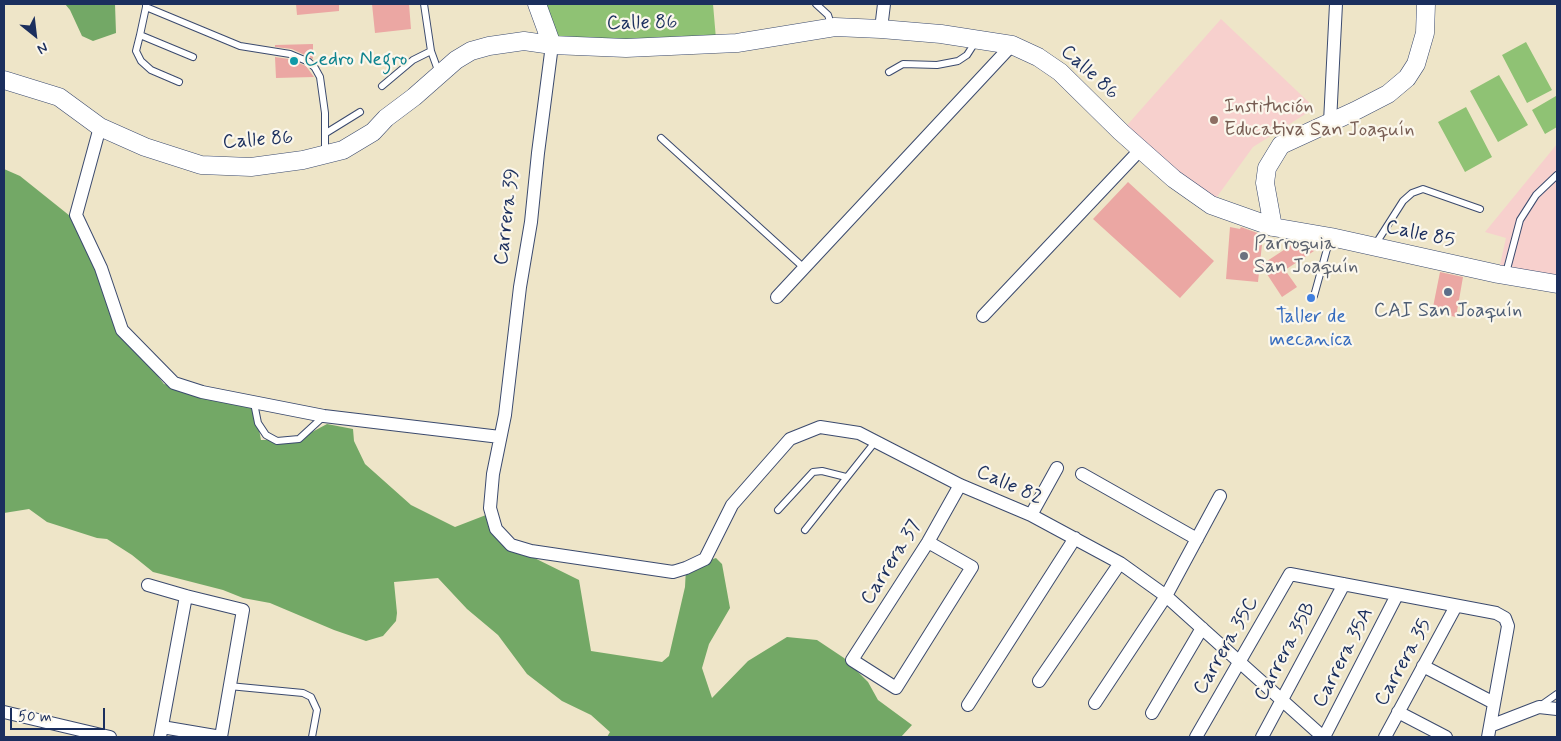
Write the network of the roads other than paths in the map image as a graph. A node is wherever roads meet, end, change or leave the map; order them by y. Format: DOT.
graph roads {
  1 [pos="424,4"];
  2 [pos="537,4"];
  3 [pos="816,4"];
  4 [pos="884,4"];
  5 [pos="1336,4"];
  6 [pos="1426,4"];
  7 [pos="146,5"];
  8 [pos="832,28"];
  9 [pos="881,29"];
  10 [pos="140,36"];
  11 [pos="977,40"];
  12 [pos="552,44"];
  13 [pos="1012,45"];
  14 [pos="431,51"];
  15 [pos="193,57"];
  16 [pos="889,72"];
  17 [pos="439,74"];
  18 [pos="4,80"];
  19 [pos="179,82"];
  20 [pos="382,86"];
  21 [pos="360,112"];
  22 [pos="1330,122"];
  23 [pos="100,127"];
  24 [pos="326,133"];
  25 [pos="661,138"];
  26 [pos="1140,150"];
  27 [pos="325,155"];
  28 [pos="1557,175"];
  29 [pos="1480,209"];
  30 [pos="1273,227"];
  31 [pos="1331,237"];
  32 [pos="1374,246"];
  33 [pos="803,267"];
  34 [pos="1505,275"];
  35 [pos="1557,284"];
  36 [pos="1314,296"];
  37 [pos="777,297"];
  38 [pos="983,316"];
  39 [pos="254,403"];
  40 [pos="324,416"];
  41 [pos="500,437"];
  42 [pos="875,442"];
  43 [pos="1057,468"];
  44 [pos="1082,474"];
  45 [pos="846,477"];
  46 [pos="960,485"];
  47 [pos="1220,496"];
  48 [pos="778,510"];
  49 [pos="1031,515"];
  50 [pos="805,530"];
  51 [pos="1075,538"];
  52 [pos="1197,539"];
  53 [pos="928,542"];
  54 [pos="1120,564"];
  55 [pos="686,568"];
  56 [pos="148,584"];
  57 [pos="1344,584"];
  58 [pos="1397,595"];
  59 [pos="186,596"];
  60 [pos="1166,596"];
  61 [pos="1456,606"];
  62 [pos="1202,628"];
  63 [pos="1240,662"];
  64 [pos="1424,666"];
  65 [pos="1039,681"];
  66 [pos="229,686"];
  67 [pos="1557,694"];
  68 [pos="1282,700"];
  69 [pos="1095,703"];
  70 [pos="1494,703"];
  71 [pos="968,705"];
  72 [pos="1540,707"];
  73 [pos="1557,709"];
  74 [pos="4,712"];
  75 [pos="1398,712"];
  76 [pos="1152,713"];
  77 [pos="161,732"];
  78 [pos="1489,732"];
  79 [pos="110,737"];
  80 [pos="222,737"];
  81 [pos="312,737"];
  82 [pos="1196,737"];
  83 [pos="1262,737"];
  84 [pos="1324,737"];
  85 [pos="1385,737"];
  86 [pos="1446,737"];
  1 -- 14 [label="lane"];
  2 -- 12 [label="main road, Carrera 39"];
  3 -- 8 [label="lane"];
  4 -- 9 [label="street"];
  5 -- 22 [label="street"];
  6 -- 22 [label="main road"];
  7 -- 10 [label="lane"];
  7 -- 24 [label="lane"];
  8 -- 9 [label="main road, Calle 86"];
  8 -- 12 [label="main road, Calle 86"];
  9 -- 11 [label="main road, Calle 86"];
  10 -- 15 [label="lane"];
  10 -- 19 [label="lane"];
  11 -- 13 [label="main road, Calle 86"];
  11 -- 16 [label="lane"];
  12 -- 17 [label="main road, Calle 86"];
  12 -- 41 [label="street, Carrera 39"];
  13 -- 26 [label="main road, Calle 86"];
  13 -- 33 [label="street"];
  14 -- 17 [label="lane"];
  14 -- 20 [label="lane"];
  17 -- 27 [label="main road, Calle 86"];
  18 -- 23 [label="main road, Calle 86"];
  21 -- 24 [label="lane"];
  22 -- 30 [label="main road"];
  23 -- 27 [label="main road, Calle 86"];
  23 -- 39 [label="street"];
  24 -- 27 [label="lane"];
  25 -- 33 [label="lane"];
  26 -- 30 [label="main road, Calle 86"];
  26 -- 38 [label="street"];
  28 -- 34 [label="lane"];
  29 -- 32 [label="lane"];
  30 -- 31 [label="main road, Calle 85"];
  31 -- 32 [label="main road, Calle 85"];
  31 -- 36 [label="lane"];
  32 -- 34 [label="main road, Calle 85"];
  33 -- 37 [label="street"];
  34 -- 35 [label="main road, Calle 85"];
  39 -- 40 [label="street"];
  39 -- 40 [label="lane"];
  40 -- 41 [label="street"];
  41 -- 55 [label="street, Carrera 39"];
  42 -- 45 [label="lane"];
  42 -- 46 [label="street, Calle 82"];
  42 -- 55 [label="street, Calle 82"];
  43 -- 49 [label="street"];
  44 -- 52 [label="street"];
  45 -- 48 [label="lane"];
  45 -- 50 [label="lane"];
  46 -- 49 [label="street, Calle 82"];
  46 -- 53 [label="street, Carrera 37"];
  47 -- 52 [label="street"];
  49 -- 51 [label="street, Calle 82"];
  51 -- 54 [label="street, Calle 82"];
  51 -- 71 [label="street"];
  52 -- 60 [label="street"];
  53 -- 53 [label="street, Carrera 37"];
  54 -- 60 [label="street, Calle 82"];
  54 -- 65 [label="street"];
  56 -- 59 [label="street"];
  57 -- 58 [label="street"];
  57 -- 63 [label="street, Carrera 35C"];
  57 -- 68 [label="street, Carrera 35B"];
  58 -- 61 [label="street"];
  58 -- 84 [label="street, Carrera 35A"];
  59 -- 66 [label="street"];
  59 -- 77 [label="street"];
  60 -- 62 [label="street, Calle 82"];
  60 -- 69 [label="street"];
  61 -- 64 [label="street, Carrera 35"];
  61 -- 70 [label="street"];
  62 -- 63 [label="street, Calle 82"];
  62 -- 76 [label="street"];
  63 -- 68 [label="street, Calle 82"];
  63 -- 82 [label="street, Carrera 35C"];
  64 -- 70 [label="street"];
  64 -- 75 [label="street, Carrera 35"];
  66 -- 80 [label="street"];
  66 -- 81 [label="lane"];
  67 -- 72 [label="lane"];
  68 -- 83 [label="street, Carrera 35B"];
  68 -- 84 [label="street, Calle 82"];
  70 -- 78 [label="street"];
  72 -- 73 [label="street"];
  72 -- 78 [label="street"];
  74 -- 79 [label="street"];
  75 -- 85 [label="street, Carrera 35"];
  75 -- 86 [label="street"];
  77 -- 80 [label="street"];
}
